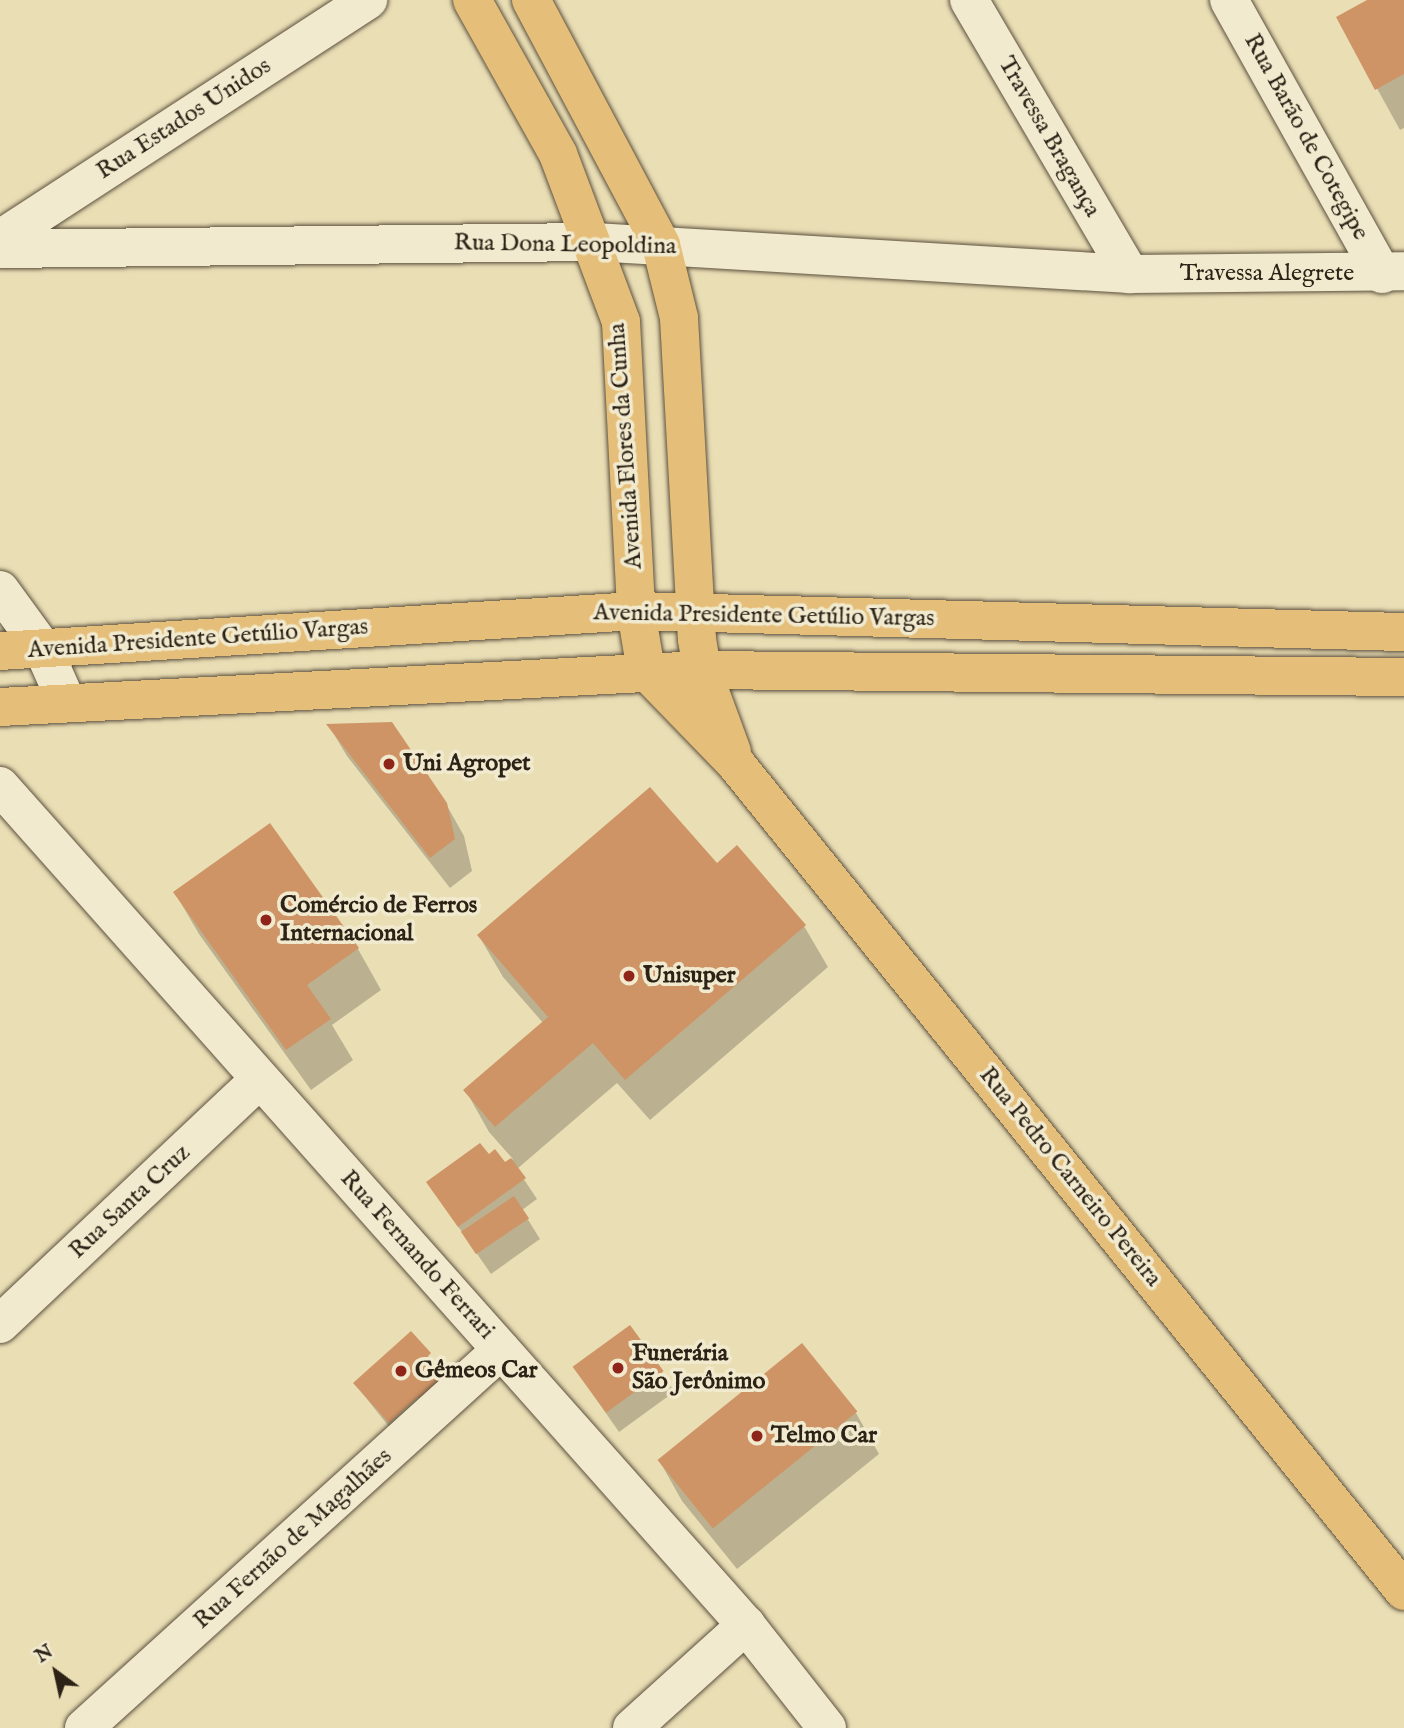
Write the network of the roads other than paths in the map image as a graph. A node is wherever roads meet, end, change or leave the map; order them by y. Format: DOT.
graph roads {
  1 [pos="368,0"];
  2 [pos="472,0"];
  3 [pos="531,0"];
  4 [pos="969,0"];
  5 [pos="1229,0"];
  6 [pos="0,239"];
  7 [pos="594,242"];
  8 [pos="661,245"];
  9 [pos="0,249"];
  10 [pos="1393,273"];
  11 [pos="1130,274"];
  12 [pos="0,590"];
  13 [pos="636,611"];
  14 [pos="696,611"];
  15 [pos="1404,632"];
  16 [pos="43,649"];
  17 [pos="0,652"];
  18 [pos="702,670"];
  19 [pos="646,671"];
  20 [pos="1404,677"];
  21 [pos="67,703"];
  22 [pos="0,707"];
  23 [pos="736,764"];
  24 [pos="0,786"];
  25 [pos="260,1079"];
  26 [pos="0,1324"];
  27 [pos="501,1350"];
  28 [pos="1404,1591"];
  29 [pos="746,1625"];
  30 [pos="84,1728"];
  31 [pos="632,1728"];
  32 [pos="827,1728"];
  1 -- 6 [label="street, Rua Estados Unidos"];
  2 -- 7 [label="main road, Avenida Flores da Cunha"];
  3 -- 8 [label="main road"];
  4 -- 11 [label="street, Travessa Bragança"];
  5 -- 10 [label="street, Rua Barão de Cotegipe"];
  7 -- 8 [label="street, Rua Dona Leopoldina"];
  7 -- 9 [label="street, Rua Dona Leopoldina"];
  7 -- 13 [label="main road, Avenida Flores da Cunha"];
  8 -- 11 [label="street, Rua Dona Leopoldina"];
  8 -- 14 [label="main road"];
  10 -- 11 [label="street, Travessa Alegrete"];
  12 -- 16 [label="street"];
  13 -- 14 [label="main road, Avenida Presidente Getúlio Vargas"];
  13 -- 16 [label="main road, Avenida Presidente Getúlio Vargas"];
  13 -- 19 [label="main road, Avenida Flores da Cunha"];
  14 -- 15 [label="main road, Avenida Presidente Getúlio Vargas"];
  14 -- 18 [label="main road"];
  16 -- 17 [label="main road, Avenida Presidente Getúlio Vargas"];
  16 -- 21 [label="street"];
  18 -- 19 [label="main road"];
  18 -- 20 [label="main road"];
  18 -- 23 [label="main road, Rua Pedro Carneiro Pereira"];
  19 -- 21 [label="main road"];
  19 -- 23 [label="main road, Rua Pedro Carneiro Pereira"];
  21 -- 22 [label="main road"];
  23 -- 28 [label="main road, Rua Pedro Carneiro Pereira"];
  24 -- 25 [label="street, Rua Fernando Ferrari"];
  25 -- 26 [label="street, Rua Santa Cruz"];
  25 -- 27 [label="street, Rua Fernando Ferrari"];
  27 -- 29 [label="street, Rua Fernando Ferrari"];
  27 -- 30 [label="street, Rua Fernão de Magalhães"];
  29 -- 31 [label="street"];
  29 -- 32 [label="street, Rua Fernando Ferrari"];
}
